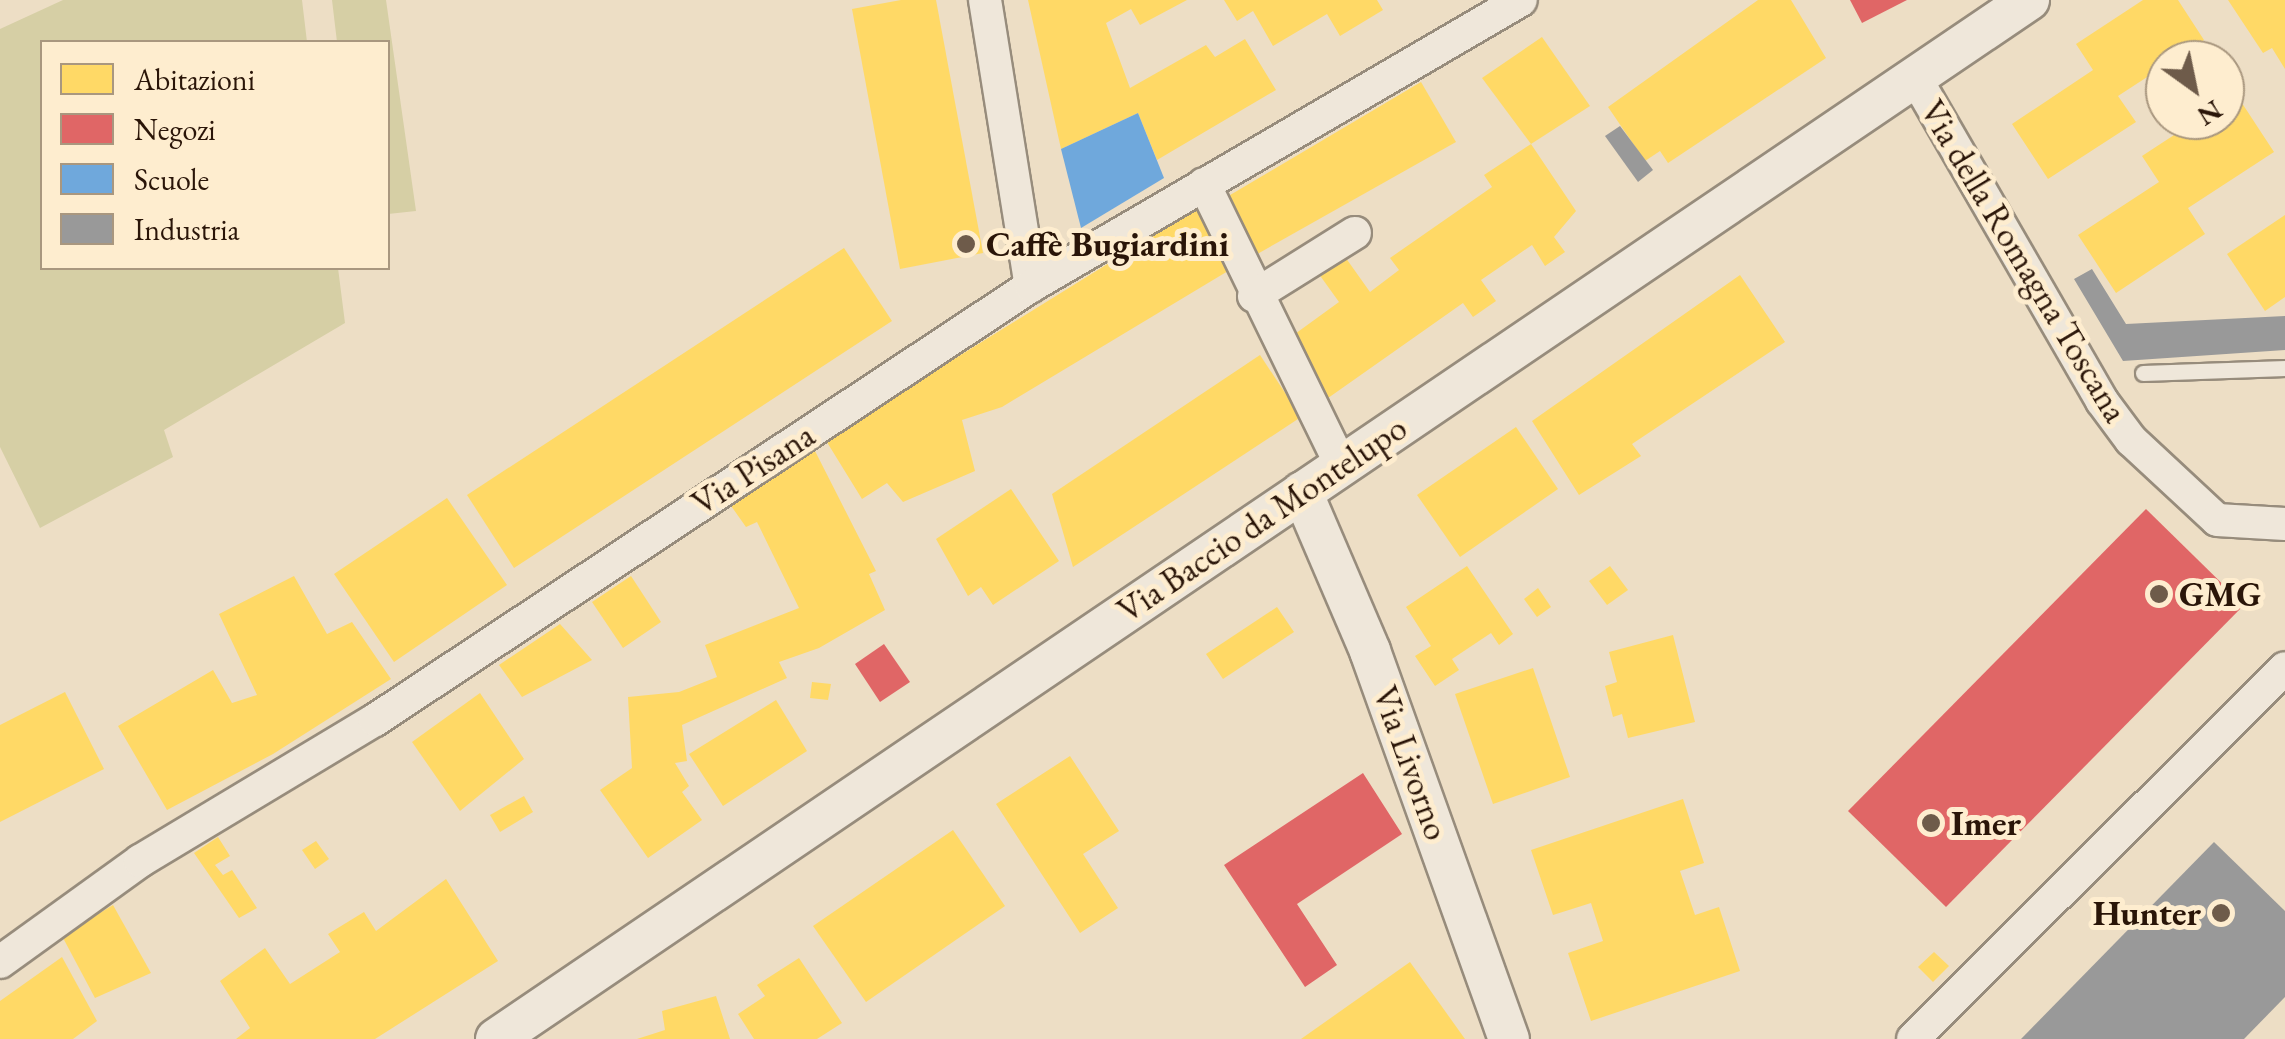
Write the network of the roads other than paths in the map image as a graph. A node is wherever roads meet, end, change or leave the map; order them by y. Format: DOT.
graph roads {
  1 [pos="985,0"];
  2 [pos="1521,0"];
  3 [pos="2029,0"];
  4 [pos="1915,77"];
  5 [pos="1204,184"];
  6 [pos="1354,233"];
  7 [pos="1031,286"];
  8 [pos="1254,296"];
  9 [pos="2285,368"];
  10 [pos="2144,373"];
  11 [pos="1341,465"];
  12 [pos="1302,492"];
  13 [pos="2285,524"];
  14 [pos="2285,668"];
  15 [pos="0,962"];
  16 [pos="496,1039"];
  17 [pos="1510,1039"];
  18 [pos="1913,1039"];
  1 -- 7 [label="street"];
  2 -- 5 [label="street, Via Pisana"];
  3 -- 4 [label="street, Via Baccio da Montelupo"];
  4 -- 11 [label="street, Via Baccio da Montelupo"];
  4 -- 13 [label="street, Via della Romagna Toscana"];
  5 -- 7 [label="street, Via Pisana"];
  5 -- 8 [label="street"];
  6 -- 8 [label="street"];
  7 -- 15 [label="street, Via Pisana"];
  8 -- 11 [label="street"];
  9 -- 10 [label="lane"];
  11 -- 12 [label="street, Via Baccio da Montelupo"];
  12 -- 16 [label="street, Via Baccio da Montelupo"];
  12 -- 17 [label="street, Via Livorno"];
  14 -- 18 [label="street"];
}
